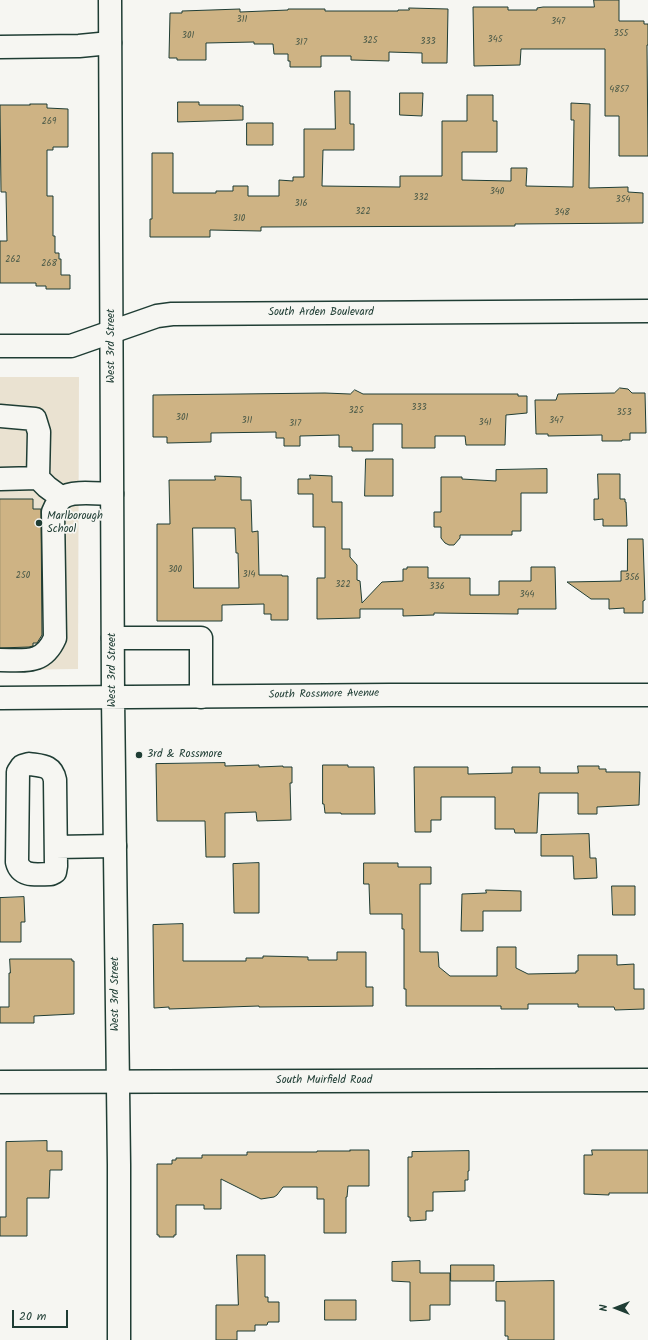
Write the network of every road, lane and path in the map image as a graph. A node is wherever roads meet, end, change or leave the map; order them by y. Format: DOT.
graph roads {
  1 [pos="110,0"];
  2 [pos="110,43"];
  3 [pos="0,47"];
  4 [pos="648,311"];
  5 [pos="112,331"];
  6 [pos="0,346"];
  7 [pos="0,416"];
  8 [pos="38,478"];
  9 [pos="0,480"];
  10 [pos="112,494"];
  11 [pos="62,498"];
  12 [pos="113,638"];
  13 [pos="0,660"];
  14 [pos="648,695"];
  15 [pos="201,697"];
  16 [pos="0,698"];
  17 [pos="113,698"];
  18 [pos="115,846"];
  19 [pos="56,847"];
  20 [pos="648,1080"];
  21 [pos="0,1082"];
  22 [pos="117,1082"];
  23 [pos="119,1340"];
  1 -- 2 [label="main road, West 3rd Street"];
  2 -- 3 [label="main road"];
  2 -- 5 [label="main road, West 3rd Street"];
  4 -- 5 [label="main road, South Arden Boulevard"];
  5 -- 6 [label="main road, South Arden Boulevard"];
  5 -- 10 [label="main road, West 3rd Street"];
  7 -- 8 [label="main road"];
  8 -- 9 [label="main road"];
  8 -- 11 [label="main road"];
  10 -- 11 [label="main road"];
  10 -- 12 [label="main road, West 3rd Street"];
  11 -- 13 [label="main road"];
  12 -- 15 [label="main road"];
  12 -- 17 [label="main road, West 3rd Street"];
  14 -- 15 [label="main road, South Rossmore Avenue"];
  15 -- 17 [label="main road, South Rossmore Avenue"];
  16 -- 17 [label="main road, South Rossmore Avenue"];
  17 -- 18 [label="main road, West 3rd Street"];
  18 -- 19 [label="main road"];
  18 -- 22 [label="main road, West 3rd Street"];
  20 -- 22 [label="main road, South Muirfield Road"];
  21 -- 22 [label="main road, South Muirfield Road"];
  22 -- 23 [label="main road, West 3rd Street"];
}
